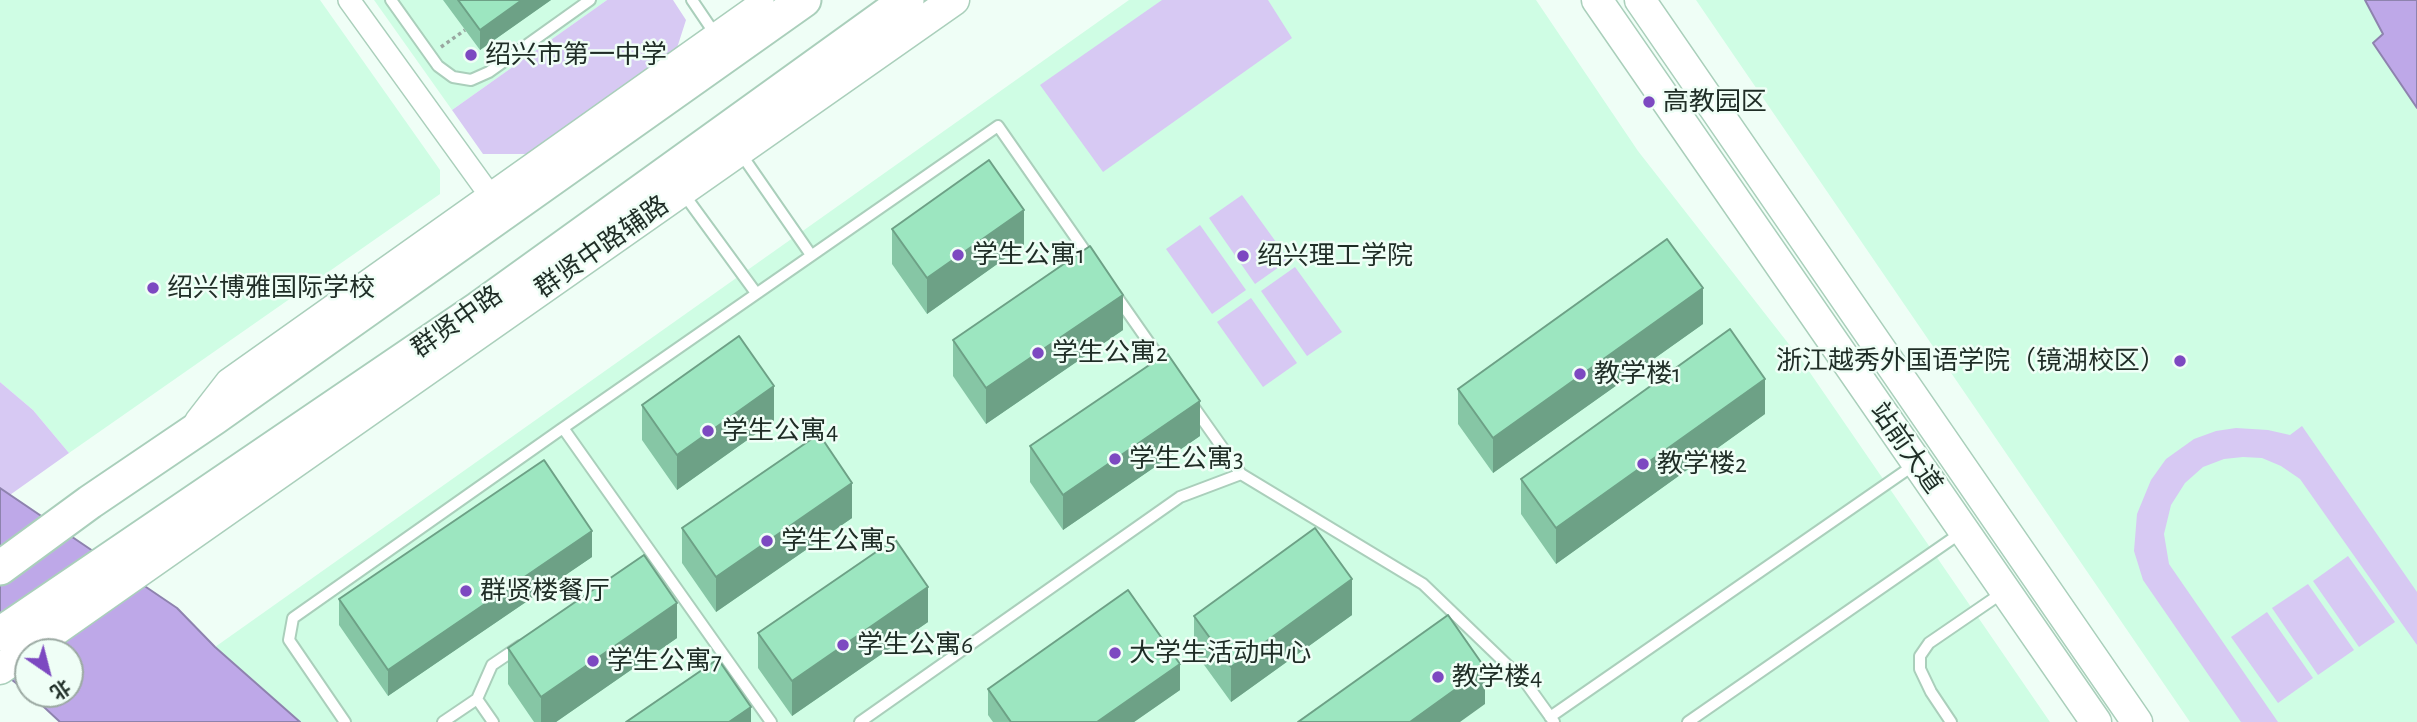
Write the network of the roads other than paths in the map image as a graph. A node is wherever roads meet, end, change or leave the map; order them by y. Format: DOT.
graph roads {
  1 [pos="349,0"];
  2 [pos="391,0"];
  3 [pos="590,0"];
  4 [pos="692,0"];
  5 [pos="763,0"];
  6 [pos="804,0"];
  7 [pos="906,0"];
  8 [pos="954,0"];
  9 [pos="1597,0"];
  10 [pos="1640,0"];
  11 [pos="715,34"];
  12 [pos="738,151"];
  13 [pos="681,191"];
  14 [pos="489,194"];
  15 [pos="811,255"];
  16 [pos="1100,272"];
  17 [pos="1108,283"];
  18 [pos="756,293"];
  19 [pos="1171,373"];
  20 [pos="1186,396"];
  21 [pos="563,428"];
  22 [pos="180,441"];
  23 [pos="1916,463"];
  24 [pos="1241,474"];
  25 [pos="1964,531"];
  26 [pos="141,553"];
  27 [pos="653,555"];
  28 [pos="641,563"];
  29 [pos="0,568"];
  30 [pos="2005,591"];
  31 [pos="0,634"];
  32 [pos="527,642"];
  33 [pos="0,669"];
  34 [pos="477,699"];
  35 [pos="1552,720"];
  36 [pos="345,722"];
  37 [pos="443,722"];
  38 [pos="493,722"];
  39 [pos="771,722"];
  40 [pos="860,722"];
  41 [pos="1689,722"];
  42 [pos="1951,722"];
  43 [pos="2096,722"];
  44 [pos="2137,722"];
  1 -- 14 [label="street"];
  2 -- 3 [label="lane"];
  4 -- 11 [label="lane"];
  5 -- 11 [label="street"];
  6 -- 22 [label="main road"];
  7 -- 26 [label="main road, 群贤中路"];
  8 -- 12 [label="main road, 群贤中路辅路"];
  9 -- 23 [label="main road, 站前大道"];
  10 -- 44 [label="main road, 站前大道"];
  11 -- 14 [label="street"];
  12 -- 13 [label="main road, 群贤中路辅路"];
  12 -- 15 [label="lane"];
  13 -- 18 [label="lane"];
  13 -- 26 [label="main road, 群贤中路辅路"];
  14 -- 22 [label="street"];
  15 -- 16 [label="lane"];
  15 -- 18 [label="lane"];
  17 -- 19 [label="lane"];
  18 -- 21 [label="lane"];
  20 -- 24 [label="lane"];
  21 -- 27 [label="lane"];
  21 -- 36 [label="lane"];
  22 -- 29 [label="main road"];
  23 -- 25 [label="main road, 站前大道"];
  23 -- 35 [label="lane"];
  24 -- 35 [label="lane"];
  24 -- 40 [label="lane"];
  25 -- 30 [label="main road, 站前大道"];
  25 -- 41 [label="lane"];
  26 -- 31 [label="main road, 群贤中路"];
  26 -- 33 [label="main road, 群贤中路辅路"];
  27 -- 28 [label="lane"];
  27 -- 39 [label="lane"];
  30 -- 42 [label="lane"];
  30 -- 43 [label="main road, 站前大道"];
  32 -- 34 [label="lane"];
  34 -- 37 [label="lane"];
  34 -- 38 [label="lane"];
}
